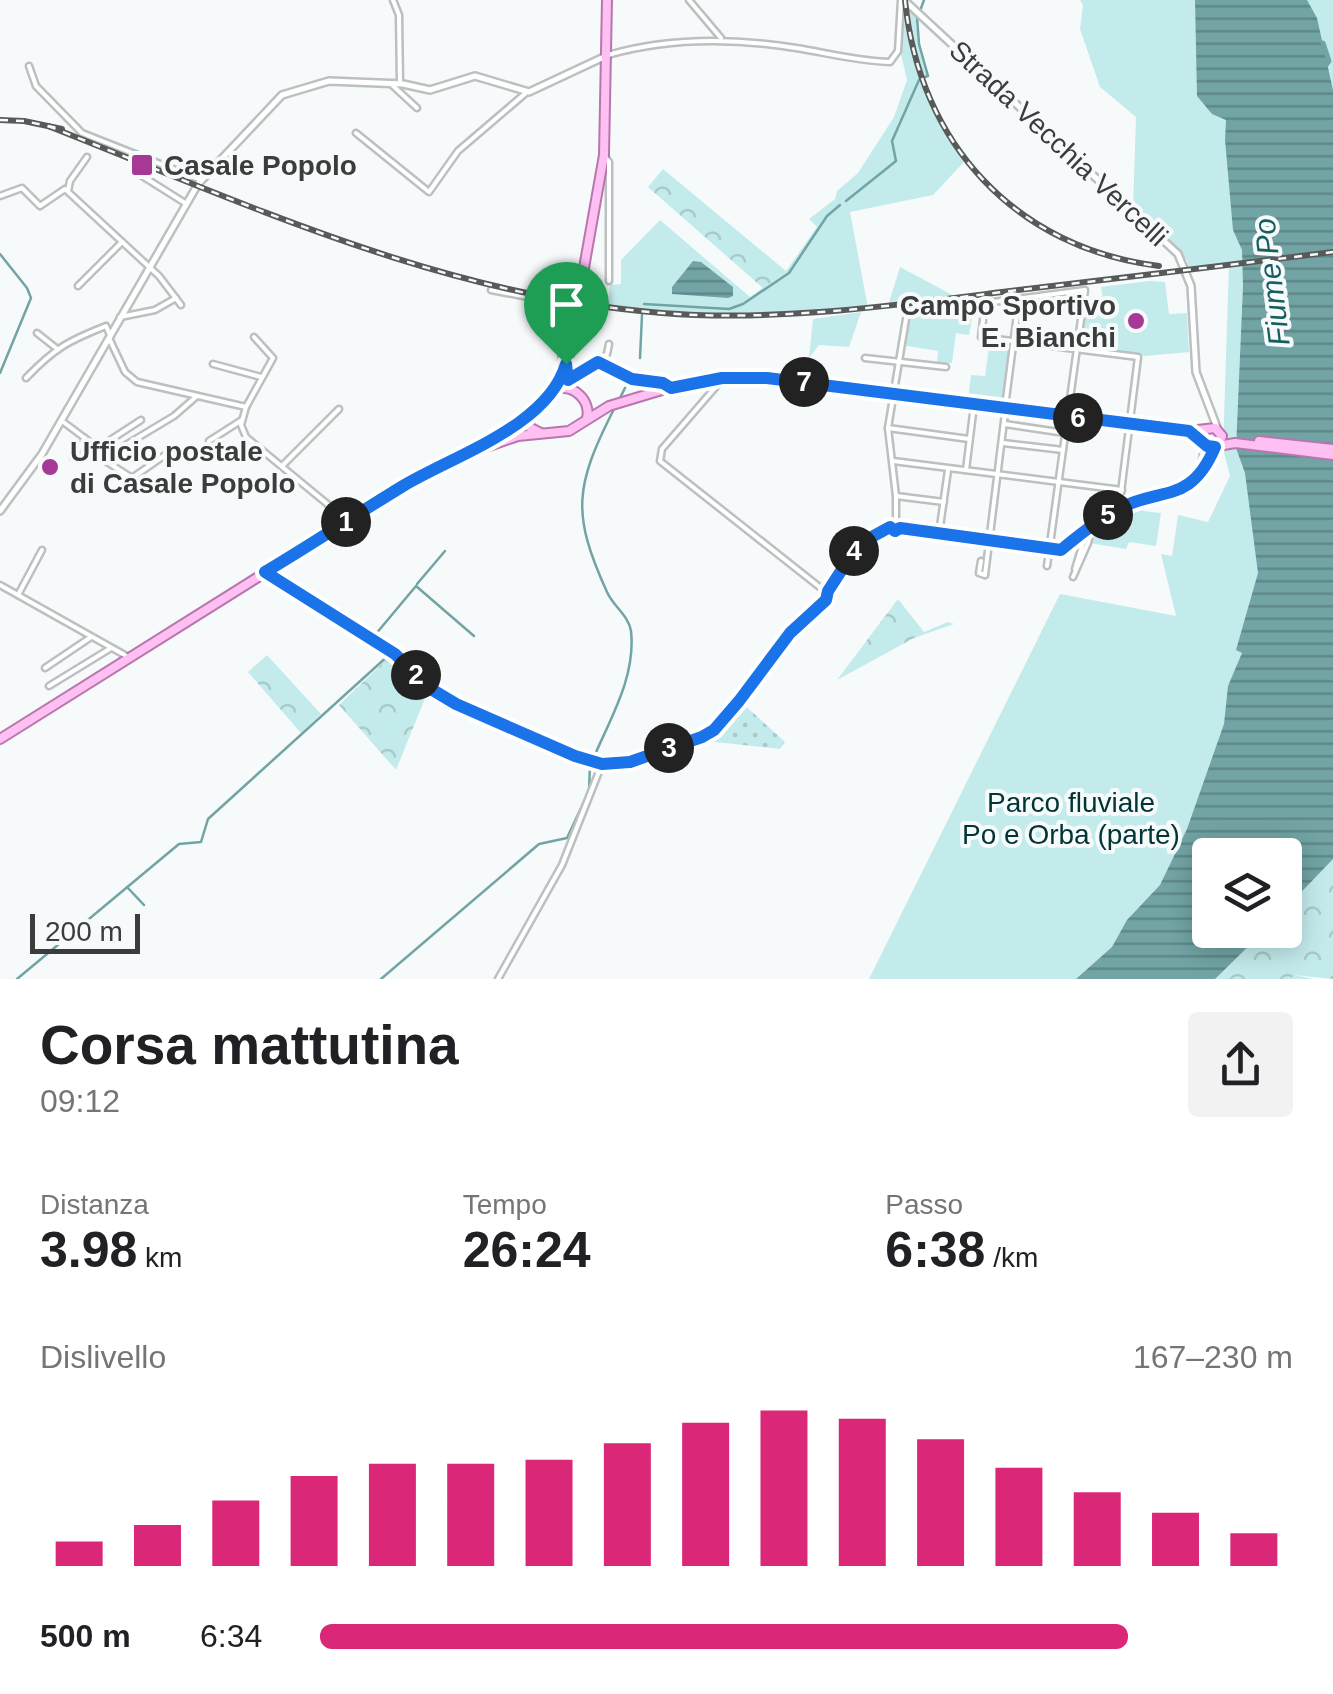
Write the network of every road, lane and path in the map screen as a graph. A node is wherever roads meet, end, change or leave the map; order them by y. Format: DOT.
graph roads {
  1 [pos="394,0"];
  2 [pos="607,0"];
  3 [pos="689,0"];
  4 [pos="906,2"];
  5 [pos="724,41"];
  6 [pos="606,56"];
  7 [pos="29,66"];
  8 [pos="396,84"];
  9 [pos="527,92"];
  10 [pos="418,108"];
  11 [pos="356,133"];
  12 [pos="604,154"];
  13 [pos="87,157"];
  14 [pos="141,171"];
  15 [pos="200,181"];
  16 [pos="68,192"];
  17 [pos="0,196"];
  18 [pos="185,203"];
  19 [pos="122,242"];
  20 [pos="149,267"];
  21 [pos="608,281"];
  22 [pos="78,286"];
  23 [pos="491,290"];
  24 [pos="176,298"];
  25 [pos="1019,299"];
  26 [pos="181,305"];
  27 [pos="120,317"];
  28 [pos="906,319"];
  29 [pos="37,333"];
  30 [pos="109,336"];
  31 [pos="254,337"];
  32 [pos="1014,342"];
  33 [pos="609,344"];
  34 [pos="56,348"];
  35 [pos="1076,350"];
  36 [pos="865,358"];
  37 [pos="598,362"];
  38 [pos="898,362"];
  39 [pos="213,364"];
  40 [pos="946,367"];
  41 [pos="261,377"];
  42 [pos="26,378"];
  43 [pos="567,378"];
  44 [pos="718,378"];
  45 [pos="671,388"];
  46 [pos="557,389"];
  47 [pos="894,393"];
  48 [pos="579,395"];
  49 [pos="197,396"];
  50 [pos="614,405"];
  51 [pos="974,405"];
  52 [pos="246,406"];
  53 [pos="340,409"];
  54 [pos="1005,410"];
  55 [pos="530,412"];
  56 [pos="1067,416"];
  57 [pos="587,418"];
  58 [pos="141,420"];
  59 [pos="242,420"];
  60 [pos="62,421"];
  61 [pos="1004,424"];
  62 [pos="1129,424"];
  63 [pos="888,428"];
  64 [pos="1189,431"];
  65 [pos="1065,432"];
  66 [pos="543,433"];
  67 [pos="1217,437"];
  68 [pos="86,438"];
  69 [pos="210,440"];
  70 [pos="970,440"];
  71 [pos="1001,443"];
  72 [pos="1204,443"];
  73 [pos="124,446"];
  74 [pos="98,448"];
  75 [pos="175,448"];
  76 [pos="1063,450"];
  77 [pos="472,451"];
  78 [pos="1333,452"];
  79 [pos="74,458"];
  80 [pos="893,461"];
  81 [pos="282,466"];
  82 [pos="948,468"];
  83 [pos="966,470"];
  84 [pos="1199,472"];
  85 [pos="997,475"];
  86 [pos="1059,482"];
  87 [pos="1122,490"];
  88 [pos="896,496"];
  89 [pos="944,502"];
  90 [pos="1120,508"];
  91 [pos="335,510"];
  92 [pos="0,511"];
  93 [pos="362,512"];
  94 [pos="348,521"];
  95 [pos="896,522"];
  96 [pos="890,527"];
  97 [pos="900,528"];
  98 [pos="1089,528"];
  99 [pos="330,532"];
  100 [pos="939,534"];
  101 [pos="990,540"];
  102 [pos="42,550"];
  103 [pos="1049,550"];
  104 [pos="980,561"];
  105 [pos="1048,566"];
  106 [pos="265,572"];
  107 [pos="1074,575"];
  108 [pos="0,585"];
  109 [pos="828,591"];
  110 [pos="18,595"];
  111 [pos="91,636"];
  112 [pos="111,648"];
  113 [pos="130,658"];
  114 [pos="45,668"];
  115 [pos="49,686"];
  116 [pos="0,738"];
  117 [pos="602,764"];
  118 [pos="498,979"];
  1 -- 8 [label="street"];
  2 -- 6 [label="main road"];
  3 -- 5 [label="street"];
  4 -- 5 [label="street"];
  4 -- 67 [label="street, Strada Vecchia Vercelli"];
  5 -- 6 [label="street"];
  6 -- 9 [label="street"];
  6 -- 12 [label="main road"];
  7 -- 15 [label="street"];
  8 -- 9 [label="street"];
  8 -- 10 [label="street"];
  8 -- 15 [label="street"];
  9 -- 11 [label="street"];
  12 -- 21 [label="street"];
  12 -- 43 [label="main road, bridge"];
  13 -- 16 [label="street"];
  14 -- 18 [label="street"];
  15 -- 18 [label="street"];
  16 -- 17 [label="street"];
  16 -- 19 [label="street"];
  18 -- 20 [label="street"];
  19 -- 20 [label="street"];
  19 -- 22 [label="street"];
  20 -- 24 [label="street"];
  20 -- 27 [label="street"];
  23 -- 43 [label="street"];
  24 -- 26 [label="street"];
  24 -- 27 [label="street"];
  25 -- 32 [label="street"];
  25 -- 32 [label="street"];
  25 -- 35 [label="street"];
  27 -- 30 [label="street"];
  28 -- 38 [label="street"];
  29 -- 34 [label="street"];
  30 -- 34 [label="street"];
  30 -- 49 [label="street"];
  30 -- 60 [label="street"];
  31 -- 41 [label="street"];
  32 -- 35 [label="street"];
  32 -- 54 [label="street"];
  33 -- 37 [label="street"];
  34 -- 42 [label="street"];
  35 -- 56 [label="street"];
  35 -- 62 [label="street"];
  36 -- 38 [label="street"];
  37 -- 43 [label="street"];
  37 -- 45 [label="street"];
  38 -- 40 [label="street"];
  38 -- 47 [label="street"];
  39 -- 41 [label="street"];
  41 -- 52 [label="street"];
  43 -- 46 [label="main road"];
  43 -- 48 [label="main road"];
  44 -- 45 [label="main road"];
  44 -- 47 [label="main road"];
  44 -- 109 [label="street"];
  45 -- 50 [label="main road"];
  46 -- 48 [label="main road"];
  46 -- 55 [label="main road"];
  47 -- 51 [label="main road"];
  47 -- 63 [label="street"];
  48 -- 50 [label="main road"];
  48 -- 57 [label="main road"];
  49 -- 52 [label="street"];
  49 -- 73 [label="street"];
  50 -- 57 [label="main road"];
  51 -- 54 [label="main road"];
  51 -- 70 [label="street"];
  52 -- 59 [label="street"];
  53 -- 81 [label="street"];
  54 -- 56 [label="main road"];
  54 -- 61 [label="street"];
  55 -- 66 [label="main road"];
  55 -- 77 [label="main road"];
  56 -- 62 [label="main road"];
  56 -- 65 [label="street"];
  57 -- 66 [label="main road"];
  58 -- 74 [label="street"];
  59 -- 69 [label="street"];
  59 -- 81 [label="street"];
  60 -- 68 [label="street"];
  60 -- 92 [label="street"];
  61 -- 65 [label="street"];
  61 -- 71 [label="street"];
  62 -- 64 [label="main road"];
  62 -- 87 [label="street"];
  63 -- 70 [label="street"];
  63 -- 80 [label="street"];
  64 -- 67 [label="main road"];
  64 -- 72 [label="main road"];
  65 -- 76 [label="street"];
  66 -- 77 [label="main road"];
  67 -- 72 [label="main road"];
  67 -- 72 [label="main road"];
  67 -- 78 [label="main road"];
  67 -- 84 [label="street"];
  68 -- 74 [label="street"];
  68 -- 79 [label="street"];
  70 -- 83 [label="street"];
  71 -- 76 [label="street"];
  71 -- 85 [label="street"];
  72 -- 84 [label="street"];
  74 -- 75 [label="street"];
  76 -- 86 [label="street"];
  77 -- 93 [label="main road"];
  80 -- 82 [label="street"];
  80 -- 88 [label="street"];
  81 -- 91 [label="street"];
  82 -- 83 [label="street"];
  82 -- 89 [label="street"];
  83 -- 85 [label="street"];
  84 -- 90 [label="street"];
  85 -- 86 [label="street"];
  85 -- 101 [label="street"];
  86 -- 87 [label="street"];
  86 -- 103 [label="street"];
  87 -- 90 [label="street"];
  88 -- 89 [label="street"];
  88 -- 95 [label="street"];
  89 -- 100 [label="street"];
  90 -- 98 [label="street"];
  91 -- 93 [label="street"];
  91 -- 94 [label="street"];
  91 -- 99 [label="street"];
  93 -- 94 [label="main road"];
  94 -- 99 [label="main road"];
  95 -- 96 [label="street"];
  95 -- 97 [label="street"];
  96 -- 97 [label="street"];
  96 -- 109 [label="street"];
  97 -- 100 [label="street"];
  98 -- 103 [label="street"];
  98 -- 107 [label="street"];
  99 -- 106 [label="main road"];
  100 -- 101 [label="street"];
  101 -- 103 [label="street"];
  101 -- 104 [label="street"];
  102 -- 110 [label="street"];
  103 -- 105 [label="street"];
  106 -- 113 [label="main road"];
  106 -- 117 [label="street"];
  108 -- 110 [label="street"];
  109 -- 117 [label="street"];
  110 -- 111 [label="street"];
  111 -- 112 [label="street"];
  111 -- 114 [label="street"];
  112 -- 113 [label="street"];
  112 -- 115 [label="street"];
  113 -- 116 [label="main road"];
  117 -- 118 [label="street"];
}
